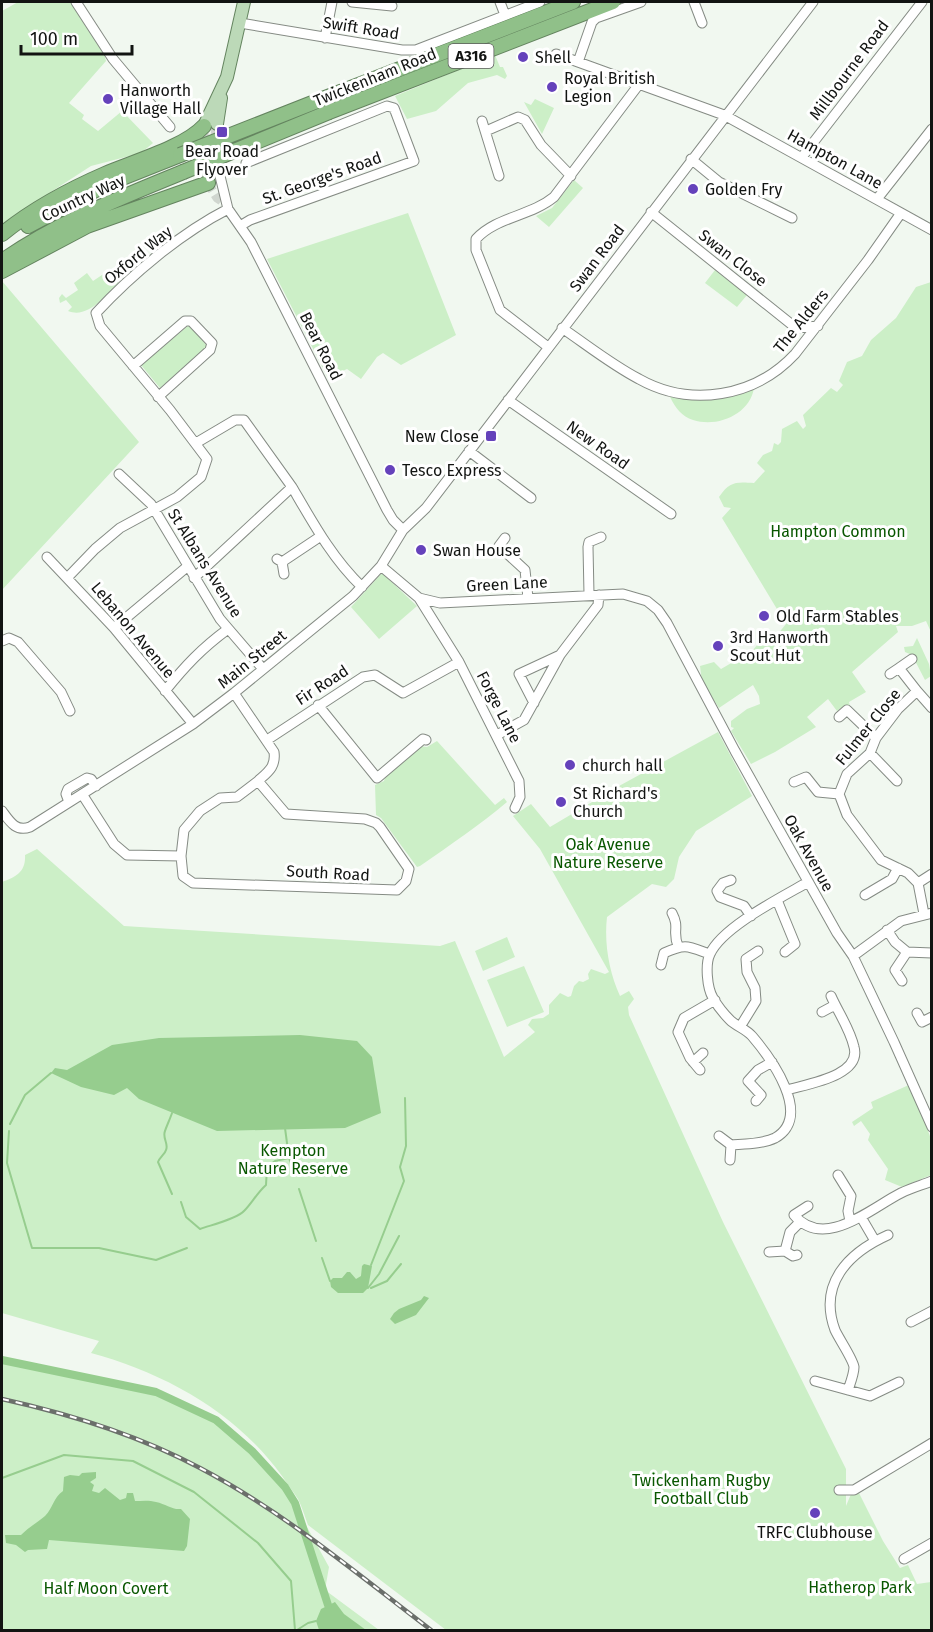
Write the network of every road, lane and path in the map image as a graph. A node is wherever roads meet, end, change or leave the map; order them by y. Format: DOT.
graph roads {
  1 [pos="76,2"];
  2 [pos="244,2"];
  3 [pos="332,2"];
  4 [pos="352,2"];
  5 [pos="500,2"];
  6 [pos="540,2"];
  7 [pos="573,2"];
  8 [pos="613,2"];
  9 [pos="641,2"];
  10 [pos="694,2"];
  11 [pos="813,2"];
  12 [pos="921,2"];
  13 [pos="392,6"];
  14 [pos="505,15"];
  15 [pos="240,23"];
  16 [pos="702,23"];
  17 [pos="325,38"];
  18 [pos="556,54"];
  19 [pos="578,62"];
  20 [pos="640,83"];
  21 [pos="724,115"];
  22 [pos="170,127"];
  23 [pos="209,127"];
  24 [pos="932,129"];
  25 [pos="180,155"];
  26 [pos="425,157"];
  27 [pos="802,157"];
  28 [pos="691,159"];
  29 [pos="414,160"];
  30 [pos="246,163"];
  31 [pos="183,172"];
  32 [pos="499,176"];
  33 [pos="571,176"];
  34 [pos="211,177"];
  35 [pos="877,199"];
  36 [pos="227,206"];
  37 [pos="651,212"];
  38 [pos="902,213"];
  39 [pos="792,218"];
  40 [pos="240,226"];
  41 [pos="932,230"];
  42 [pos="2,234"];
  43 [pos="2,243"];
  44 [pos="2,261"];
  45 [pos="2,271"];
  46 [pos="818,326"];
  47 [pos="562,328"];
  48 [pos="796,328"];
  49 [pos="548,347"];
  50 [pos="800,347"];
  51 [pos="133,366"];
  52 [pos="159,397"];
  53 [pos="508,400"];
  54 [pos="196,443"];
  55 [pos="470,451"];
  56 [pos="119,474"];
  57 [pos="292,487"];
  58 [pos="531,498"];
  59 [pos="155,510"];
  60 [pos="671,514"];
  61 [pos="404,530"];
  62 [pos="321,536"];
  63 [pos="601,537"];
  64 [pos="491,555"];
  65 [pos="47,557"];
  66 [pos="188,566"];
  67 [pos="381,566"];
  68 [pos="284,574"];
  69 [pos="68,577"];
  70 [pos="194,578"];
  71 [pos="362,588"];
  72 [pos="589,594"];
  73 [pos="599,594"];
  74 [pos="419,598"];
  75 [pos="528,598"];
  76 [pos="647,601"];
  77 [pos="440,603"];
  78 [pos="436,623"];
  79 [pos="114,628"];
  80 [pos="228,629"];
  81 [pos="2,641"];
  82 [pos="560,655"];
  83 [pos="912,659"];
  84 [pos="459,662"];
  85 [pos="899,668"];
  86 [pos="262,669"];
  87 [pos="890,674"];
  88 [pos="165,691"];
  89 [pos="917,691"];
  90 [pos="234,693"];
  91 [pos="534,703"];
  92 [pos="318,705"];
  93 [pos="932,708"];
  94 [pos="70,711"];
  95 [pos="840,717"];
  96 [pos="194,724"];
  97 [pos="497,735"];
  98 [pos="876,738"];
  99 [pos="267,740"];
  100 [pos="426,740"];
  101 [pos="870,753"];
  102 [pos="258,781"];
  103 [pos="897,781"];
  104 [pos="794,782"];
  105 [pos="96,786"];
  106 [pos="82,794"];
  107 [pos="839,794"];
  108 [pos="69,802"];
  109 [pos="515,808"];
  110 [pos="2,811"];
  111 [pos="181,856"];
  112 [pos="898,868"];
  113 [pos="932,874"];
  114 [pos="731,880"];
  115 [pos="808,882"];
  116 [pos="918,883"];
  117 [pos="865,895"];
  118 [pos="777,900"];
  119 [pos="672,913"];
  120 [pos="928,913"];
  121 [pos="751,916"];
  122 [pos="888,930"];
  123 [pos="678,946"];
  124 [pos="758,951"];
  125 [pos="785,952"];
  126 [pos="907,952"];
  127 [pos="932,953"];
  128 [pos="709,954"];
  129 [pos="853,956"];
  130 [pos="661,965"];
  131 [pos="902,981"];
  132 [pos="715,1000"];
  133 [pos="822,1012"];
  134 [pos="917,1013"];
  135 [pos="932,1017"];
  136 [pos="740,1027"];
  137 [pos="703,1053"];
  138 [pos="693,1062"];
  139 [pos="772,1062"];
  140 [pos="700,1070"];
  141 [pos="787,1090"];
  142 [pos="756,1101"];
  143 [pos="929,1113"];
  144 [pos="932,1127"];
  145 [pos="719,1136"];
  146 [pos="731,1145"];
  147 [pos="730,1160"];
  148 [pos="838,1175"];
  149 [pos="932,1181"];
  150 [pos="808,1206"];
  151 [pos="861,1217"];
  152 [pos="800,1221"];
  153 [pos="850,1221"];
  154 [pos="888,1235"];
  155 [pos="875,1241"];
  156 [pos="785,1251"];
  157 [pos="769,1252"];
  158 [pos="797,1255"];
  159 [pos="932,1311"];
  160 [pos="911,1322"];
  161 [pos="815,1381"];
  162 [pos="899,1382"];
  163 [pos="848,1390"];
  164 [pos="932,1443"];
  165 [pos="838,1490"];
  166 [pos="932,1543"];
  167 [pos="904,1559"];
  1 -- 22 [label="street"];
  2 -- 15 [label="main road"];
  3 -- 17 [label="street"];
  4 -- 13 [label="street"];
  5 -- 14 [label="street"];
  6 -- 14 [label="street, Swift Road"];
  7 -- 25 [label="highway, Twickenham Road / A316, bridge"];
  8 -- 31 [label="highway, Twickenham Road / A316, bridge"];
  9 -- 19 [label="street"];
  10 -- 16 [label="street"];
  11 -- 21 [label="street, Swan Road"];
  12 -- 27 [label="street, Millbourne Road"];
  14 -- 17 [label="street, Swift Road"];
  15 -- 17 [label="street, Swift Road"];
  15 -- 23 [label="main road"];
  18 -- 19 [label="street, Hampton Lane"];
  19 -- 20 [label="street, Hampton Lane"];
  20 -- 21 [label="street, Hampton Lane"];
  20 -- 33 [label="street"];
  21 -- 27 [label="street, Hampton Lane"];
  21 -- 28 [label="street, Swan Road"];
  23 -- 42 [label="highway"];
  24 -- 35 [label="street"];
  25 -- 43 [label="highway, Country Way / A316"];
  26 -- 29 [label="street, St. George's Road"];
  27 -- 35 [label="street, Hampton Lane"];
  28 -- 37 [label="street, Swan Road"];
  28 -- 39 [label="street"];
  29 -- 30 [label="street"];
  29 -- 40 [label="street, St. George's Road"];
  31 -- 44 [label="highway, Country Way / A316"];
  32 -- 33 [label="street"];
  33 -- 49 [label="street"];
  34 -- 36 [label="street, Bear Road"];
  34 -- 45 [label="highway"];
  35 -- 38 [label="street, Hampton Lane"];
  36 -- 40 [label="street, Bear Road"];
  36 -- 51 [label="street, Oxford Way"];
  37 -- 47 [label="street, Swan Road"];
  37 -- 48 [label="street, Swan Close"];
  38 -- 41 [label="street, Hampton Lane"];
  38 -- 46 [label="street, The Alders"];
  40 -- 61 [label="street, Bear Road"];
  46 -- 48 [label="street"];
  46 -- 50 [label="street, The Alders"];
  47 -- 49 [label="street, Swan Road"];
  47 -- 50 [label="street, The Alders"];
  48 -- 50 [label="street"];
  49 -- 53 [label="street, Swan Road"];
  51 -- 52 [label="street, Oxford Way"];
  51 -- 52 [label="street"];
  52 -- 54 [label="street, Oxford Way"];
  53 -- 55 [label="street, Swan Road"];
  53 -- 60 [label="street, New Road"];
  54 -- 57 [label="street"];
  54 -- 59 [label="street, Oxford Way"];
  55 -- 58 [label="street"];
  55 -- 61 [label="street, Swan Road"];
  56 -- 59 [label="street, St Albans Avenue"];
  57 -- 62 [label="street"];
  57 -- 70 [label="street"];
  59 -- 66 [label="street, St Albans Avenue"];
  59 -- 69 [label="street"];
  61 -- 67 [label="street, Main Street"];
  62 -- 68 [label="street"];
  62 -- 71 [label="street"];
  63 -- 72 [label="street"];
  64 -- 75 [label="street"];
  65 -- 69 [label="street, Lebanon Avenue"];
  66 -- 70 [label="street, St Albans Avenue"];
  66 -- 79 [label="street"];
  67 -- 71 [label="street, Main Street"];
  67 -- 74 [label="street, Green Lane"];
  69 -- 79 [label="street, Lebanon Avenue"];
  70 -- 80 [label="street, St Albans Avenue"];
  71 -- 86 [label="street, Main Street"];
  72 -- 73 [label="street, Green Lane"];
  72 -- 75 [label="street, Green Lane"];
  73 -- 76 [label="street, Green Lane"];
  73 -- 82 [label="street"];
  74 -- 77 [label="street, Green Lane"];
  74 -- 78 [label="street, Forge Lane"];
  75 -- 77 [label="street, Green Lane"];
  76 -- 115 [label="street, Oak Avenue"];
  77 -- 78 [label="street"];
  78 -- 84 [label="street, Forge Lane"];
  79 -- 88 [label="street, Lebanon Avenue"];
  80 -- 86 [label="street, St Albans Avenue"];
  80 -- 88 [label="street"];
  81 -- 94 [label="street"];
  82 -- 91 [label="street"];
  82 -- 91 [label="street"];
  83 -- 85 [label="street"];
  84 -- 92 [label="street, Fir Road"];
  84 -- 97 [label="street, Forge Lane"];
  85 -- 87 [label="street"];
  85 -- 89 [label="street"];
  86 -- 90 [label="street, Main Street"];
  88 -- 96 [label="street, Lebanon Avenue"];
  89 -- 93 [label="street, Fulmer Close"];
  89 -- 98 [label="street, Fulmer Close"];
  90 -- 96 [label="street, Main Street"];
  90 -- 99 [label="street"];
  91 -- 97 [label="street"];
  92 -- 99 [label="street, Fir Road"];
  92 -- 100 [label="street"];
  95 -- 98 [label="street"];
  96 -- 105 [label="street, Main Street"];
  97 -- 109 [label="street, Forge Lane"];
  98 -- 101 [label="street, Fulmer Close"];
  99 -- 102 [label="street"];
  101 -- 103 [label="street"];
  101 -- 107 [label="street, Fulmer Close"];
  102 -- 111 [label="street"];
  102 -- 111 [label="street, South Road"];
  104 -- 107 [label="street"];
  105 -- 106 [label="street, Main Street"];
  105 -- 108 [label="street, Main Street"];
  106 -- 108 [label="street, Main Street"];
  106 -- 111 [label="street"];
  107 -- 112 [label="street"];
  108 -- 110 [label="street, Main Street"];
  112 -- 116 [label="street"];
  112 -- 117 [label="street"];
  113 -- 116 [label="street"];
  114 -- 121 [label="street"];
  115 -- 118 [label="street"];
  115 -- 129 [label="street, Oak Avenue"];
  116 -- 120 [label="street"];
  118 -- 121 [label="street"];
  118 -- 125 [label="street"];
  119 -- 123 [label="street"];
  120 -- 122 [label="street"];
  121 -- 128 [label="street"];
  122 -- 126 [label="street"];
  122 -- 129 [label="street"];
  123 -- 128 [label="street"];
  123 -- 130 [label="street"];
  124 -- 136 [label="street"];
  126 -- 127 [label="street"];
  126 -- 131 [label="street"];
  128 -- 132 [label="street"];
  129 -- 143 [label="street, Oak Avenue"];
  132 -- 136 [label="street"];
  132 -- 138 [label="street"];
  133 -- 141 [label="street"];
  134 -- 135 [label="street"];
  136 -- 139 [label="street"];
  137 -- 138 [label="street"];
  138 -- 140 [label="street"];
  139 -- 141 [label="street"];
  139 -- 142 [label="street"];
  141 -- 146 [label="street"];
  143 -- 144 [label="street, Oak Avenue"];
  145 -- 146 [label="street"];
  146 -- 147 [label="street"];
  148 -- 153 [label="street"];
  149 -- 151 [label="street"];
  150 -- 152 [label="street"];
  151 -- 153 [label="street"];
  151 -- 155 [label="street"];
  152 -- 153 [label="street"];
  152 -- 156 [label="street"];
  154 -- 155 [label="street"];
  155 -- 163 [label="street"];
  156 -- 157 [label="street"];
  156 -- 158 [label="street"];
  159 -- 160 [label="street"];
  161 -- 163 [label="street"];
  162 -- 163 [label="street"];
  164 -- 165 [label="street"];
  166 -- 167 [label="street"];
}
